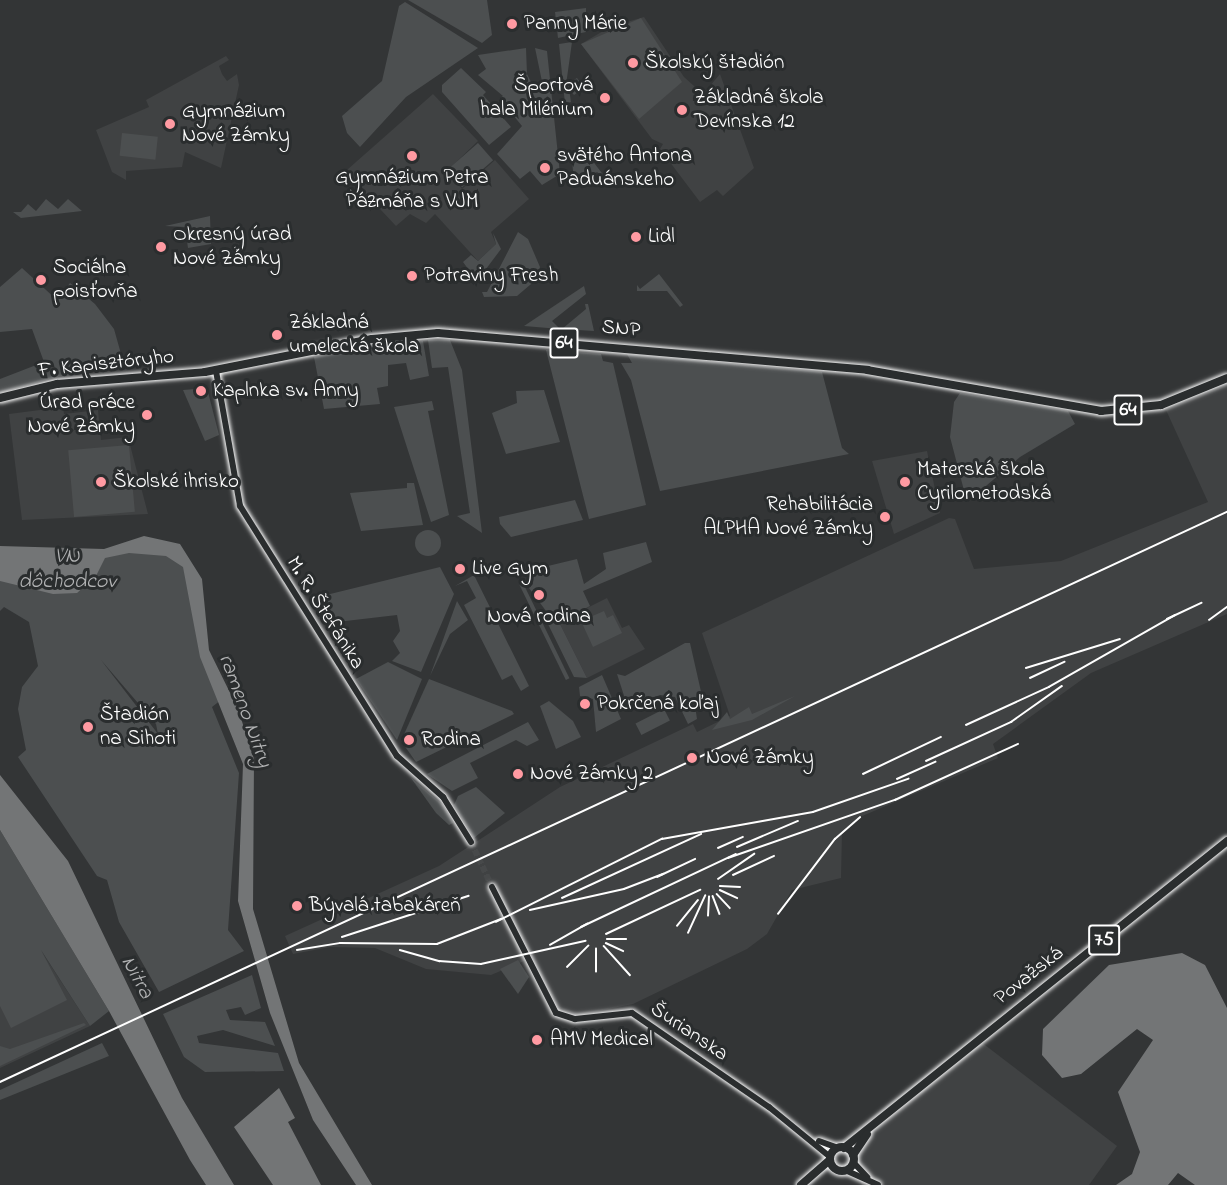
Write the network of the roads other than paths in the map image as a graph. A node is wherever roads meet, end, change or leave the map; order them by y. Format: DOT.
graph roads {
  1 [pos="216,371"];
  2 [pos="1227,378"];
  3 [pos="0,398"];
  4 [pos="1227,841"];
  5 [pos="471,842"];
  6 [pos="492,887"];
  7 [pos="881,1118"];
  8 [pos="814,1140"];
  9 [pos="841,1148"];
  10 [pos="853,1158"];
  11 [pos="830,1159"];
  12 [pos="841,1170"];
  13 [pos="870,1180"];
  14 [pos="802,1184"];
  15 [pos="878,1185"];
  1 -- 2 [label="main road, SNP / 64"];
  1 -- 3 [label="main road, F. Kapisztóryho / 64"];
  1 -- 5 [label="street, M. R. Štefánika"];
  4 -- 7 [label="main road, Považská / 75"];
  6 -- 8 [label="street, Šurianska"];
  7 -- 9 [label="main road, Považská / 75"];
  7 -- 10 [label="main road, Považská / 75"];
  8 -- 9 [label="street, Šurianska"];
  8 -- 11 [label="street, Šurianska"];
  9 -- 10 [label="main road"];
  9 -- 11 [label="main road, 75"];
  10 -- 12 [label="main road, 75"];
  10 -- 13 [label="street"];
  11 -- 12 [label="main road"];
  11 -- 14 [label="main road, 75"];
  12 -- 13 [label="street"];
  12 -- 14 [label="main road, 75"];
  13 -- 15 [label="street"];
}
